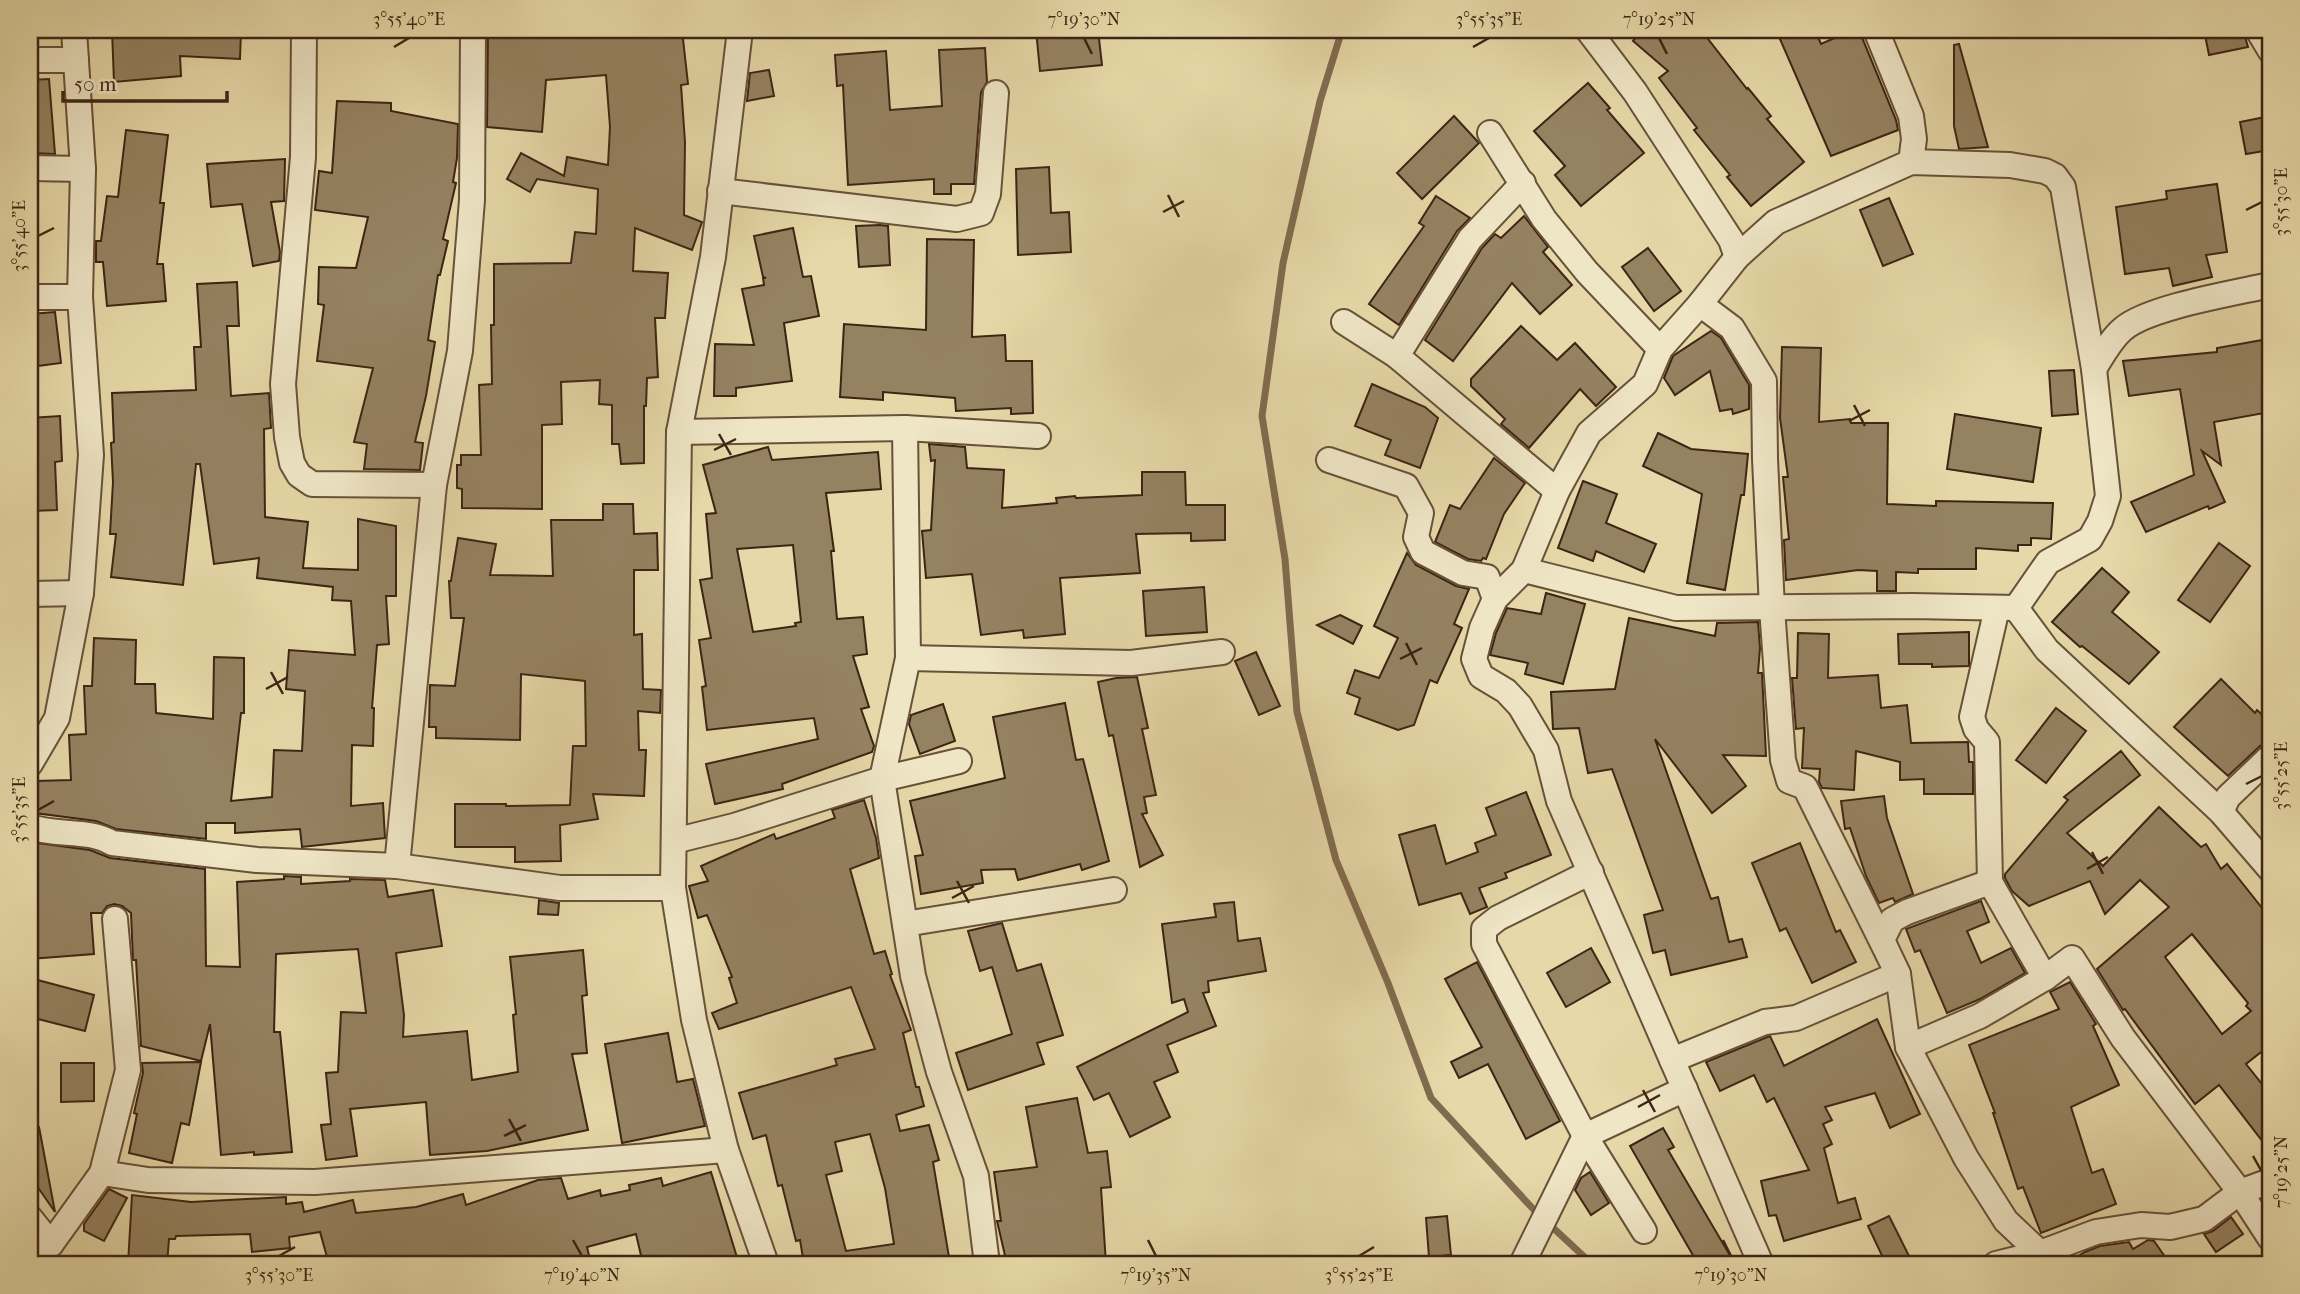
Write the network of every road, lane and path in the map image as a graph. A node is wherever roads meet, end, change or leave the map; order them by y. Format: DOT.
graph roads {
  1 [pos="74,30"];
  2 [pos="304,30"];
  3 [pos="474,30"];
  4 [pos="740,30"];
  5 [pos="1588,30"];
  6 [pos="1876,30"];
  7 [pos="2258,30"];
  8 [pos="2270,50"];
  9 [pos="30,60"];
  10 [pos="76,60"];
  11 [pos="996,93"];
  12 [pos="1490,134"];
  13 [pos="1911,162"];
  14 [pos="30,168"];
  15 [pos="83,169"];
  16 [pos="1523,183"];
  17 [pos="720,191"];
  18 [pos="1737,257"];
  19 [pos="2270,285"];
  20 [pos="30,297"];
  21 [pos="80,297"];
  22 [pos="1700,304"];
  23 [pos="1344,322"];
  24 [pos="1660,349"];
  25 [pos="1397,356"];
  26 [pos="2094,369"];
  27 [pos="905,428"];
  28 [pos="679,432"];
  29 [pos="1038,436"];
  30 [pos="1329,460"];
  31 [pos="434,485"];
  32 [pos="1557,491"];
  33 [pos="1524,570"];
  34 [pos="81,593"];
  35 [pos="30,594"];
  36 [pos="1495,599"];
  37 [pos="1772,608"];
  38 [pos="2007,608"];
  39 [pos="1222,652"];
  40 [pos="908,658"];
  41 [pos="2270,757"];
  42 [pos="959,761"];
  43 [pos="30,764"];
  44 [pos="882,779"];
  45 [pos="2221,812"];
  46 [pos="30,827"];
  47 [pos="674,841"];
  48 [pos="397,866"];
  49 [pos="2270,869"];
  50 [pos="1591,872"];
  51 [pos="1990,882"];
  52 [pos="673,888"];
  53 [pos="1114,890"];
  54 [pos="115,919"];
  55 [pos="905,924"];
  56 [pos="1898,974"];
  57 [pos="2045,978"];
  58 [pos="1908,1047"];
  59 [pos="1672,1060"];
  60 [pos="1685,1090"];
  61 [pos="1585,1136"];
  62 [pos="726,1150"];
  63 [pos="102,1173"];
  64 [pos="2270,1181"];
  65 [pos="2240,1192"];
  66 [pos="30,1218"];
  67 [pos="1644,1231"];
  68 [pos="2270,1238"];
  69 [pos="51,1244"];
  70 [pos="2043,1259"];
  71 [pos="31,1264"];
  72 [pos="766,1264"];
  73 [pos="987,1264"];
  74 [pos="1522,1264"];
  75 [pos="1761,1264"];
  76 [pos="1996,1264"];
  1 -- 10 [label="street"];
  2 -- 31 [label="street"];
  3 -- 31 [label="street"];
  4 -- 17 [label="street"];
  5 -- 18 [label="street"];
  6 -- 13 [label="street"];
  7 -- 8 [label="street"];
  9 -- 10 [label="street"];
  10 -- 15 [label="street"];
  11 -- 17 [label="street"];
  12 -- 16 [label="street"];
  13 -- 18 [label="street"];
  13 -- 26 [label="street"];
  14 -- 15 [label="street"];
  15 -- 21 [label="street"];
  16 -- 24 [label="street"];
  16 -- 25 [label="street"];
  17 -- 28 [label="street"];
  18 -- 22 [label="street"];
  19 -- 26 [label="street"];
  20 -- 21 [label="street"];
  21 -- 34 [label="street"];
  22 -- 24 [label="street"];
  22 -- 37 [label="street"];
  23 -- 25 [label="street"];
  24 -- 32 [label="street"];
  25 -- 32 [label="street"];
  26 -- 38 [label="street"];
  27 -- 28 [label="street"];
  27 -- 29 [label="street"];
  27 -- 40 [label="street"];
  28 -- 47 [label="street"];
  30 -- 36 [label="street"];
  31 -- 48 [label="street"];
  32 -- 33 [label="street"];
  33 -- 36 [label="street"];
  33 -- 37 [label="street"];
  34 -- 35 [label="street"];
  34 -- 43 [label="street"];
  36 -- 50 [label="street"];
  37 -- 38 [label="street"];
  37 -- 56 [label="street"];
  38 -- 45 [label="street"];
  38 -- 51 [label="street"];
  39 -- 40 [label="street"];
  40 -- 44 [label="street"];
  41 -- 45 [label="street"];
  42 -- 44 [label="street"];
  44 -- 47 [label="street"];
  44 -- 55 [label="street"];
  45 -- 49 [label="street"];
  46 -- 48 [label="street"];
  47 -- 52 [label="street"];
  48 -- 52 [label="street"];
  50 -- 59 [label="street"];
  50 -- 61 [label="street"];
  51 -- 56 [label="street"];
  51 -- 57 [label="street"];
  52 -- 62 [label="street"];
  53 -- 55 [label="street"];
  54 -- 63 [label="street"];
  55 -- 73 [label="street"];
  56 -- 58 [label="street"];
  56 -- 59 [label="street"];
  57 -- 58 [label="street"];
  57 -- 65 [label="street"];
  58 -- 70 [label="street"];
  59 -- 60 [label="street"];
  60 -- 61 [label="street"];
  60 -- 75 [label="street"];
  61 -- 67 [label="street"];
  61 -- 74 [label="street"];
  62 -- 63 [label="street"];
  62 -- 72 [label="street"];
  63 -- 69 [label="street"];
  64 -- 65 [label="street"];
  65 -- 68 [label="street"];
  65 -- 70 [label="street"];
  66 -- 69 [label="street"];
  69 -- 71 [label="street"];
  70 -- 76 [label="street"];
}
